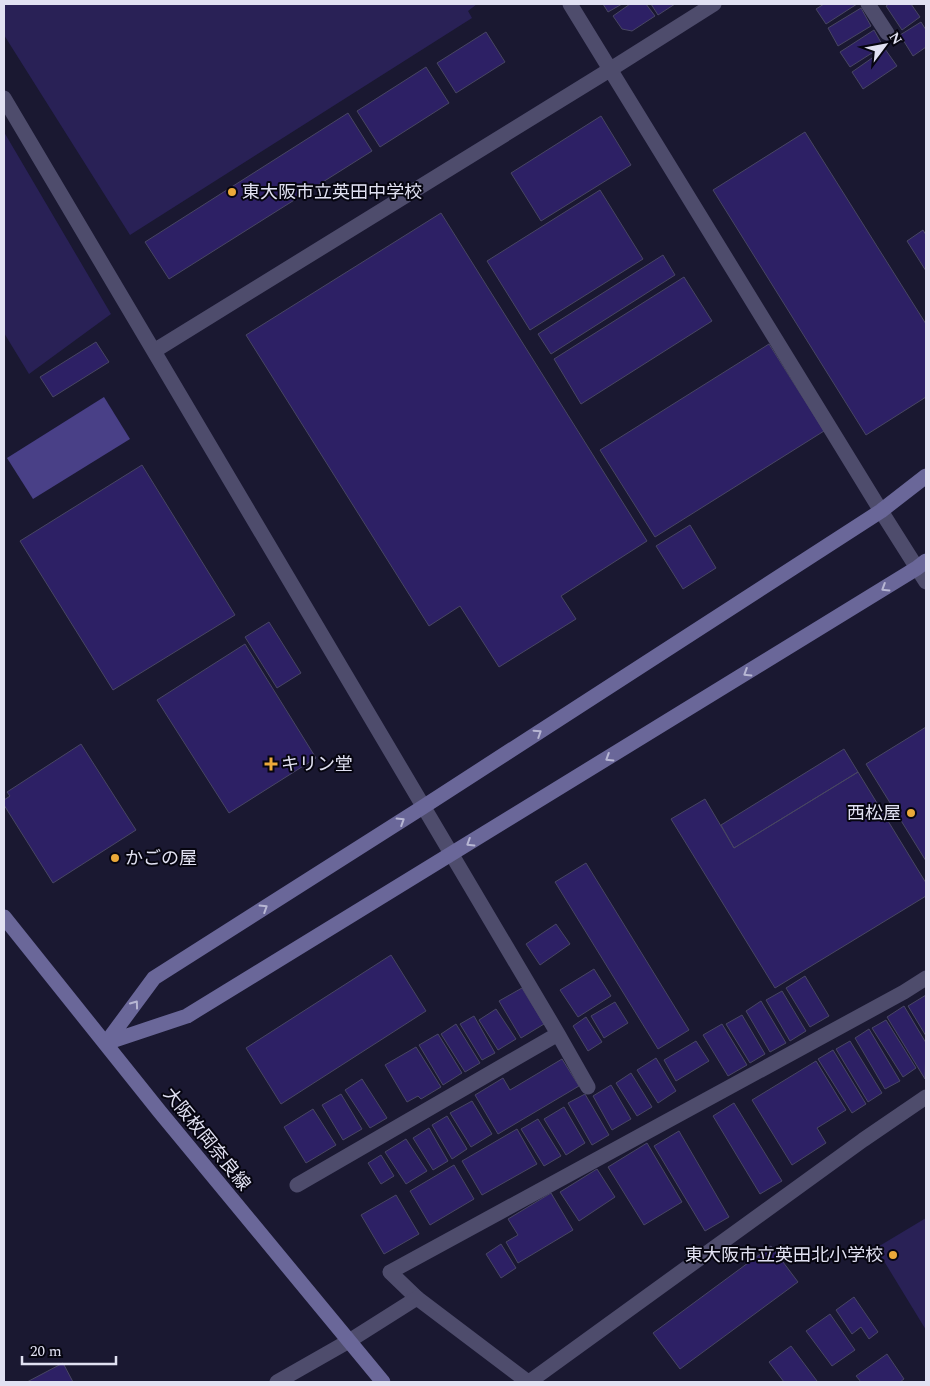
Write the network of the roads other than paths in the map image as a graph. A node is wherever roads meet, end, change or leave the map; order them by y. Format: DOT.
graph roads {
  1 [pos="570,4"];
  2 [pos="868,4"];
  3 [pos="709,5"];
  4 [pos="887,34"];
  5 [pos="611,69"];
  6 [pos="4,98"];
  7 [pos="154,351"];
  8 [pos="926,476"];
  9 [pos="881,511"];
  10 [pos="922,564"];
  11 [pos="926,582"];
  12 [pos="423,807"];
  13 [pos="452,854"];
  14 [pos="4,917"];
  15 [pos="926,978"];
  16 [pos="558,1034"];
  17 [pos="106,1043"];
  18 [pos="588,1088"];
  19 [pos="926,1096"];
  20 [pos="297,1185"];
  21 [pos="417,1298"];
  22 [pos="349,1341"];
  23 [pos="277,1382"];
  24 [pos="383,1382"];
  25 [pos="529,1382"];
  1 -- 5 [label="street"];
  2 -- 4 [label="street"];
  3 -- 5 [label="street"];
  5 -- 7 [label="street"];
  5 -- 9 [label="street"];
  6 -- 7 [label="street"];
  7 -- 12 [label="street"];
  8 -- 9 [label="street"];
  9 -- 10 [label="street"];
  12 -- 9 [label="street, one-way"];
  10 -- 11 [label="street"];
  10 -- 13 [label="street, one-way"];
  12 -- 13 [label="street"];
  17 -- 12 [label="street, one-way"];
  13 -- 16 [label="street"];
  13 -- 17 [label="street"];
  14 -- 17 [label="street, 大阪枚岡奈良線"];
  15 -- 21 [label="street"];
  16 -- 18 [label="street"];
  16 -- 20 [label="street"];
  17 -- 22 [label="street, 大阪枚岡奈良線"];
  19 -- 25 [label="street"];
  21 -- 22 [label="street"];
  21 -- 25 [label="street"];
  22 -- 23 [label="street"];
  22 -- 24 [label="street, 大阪枚岡奈良線"];
}
